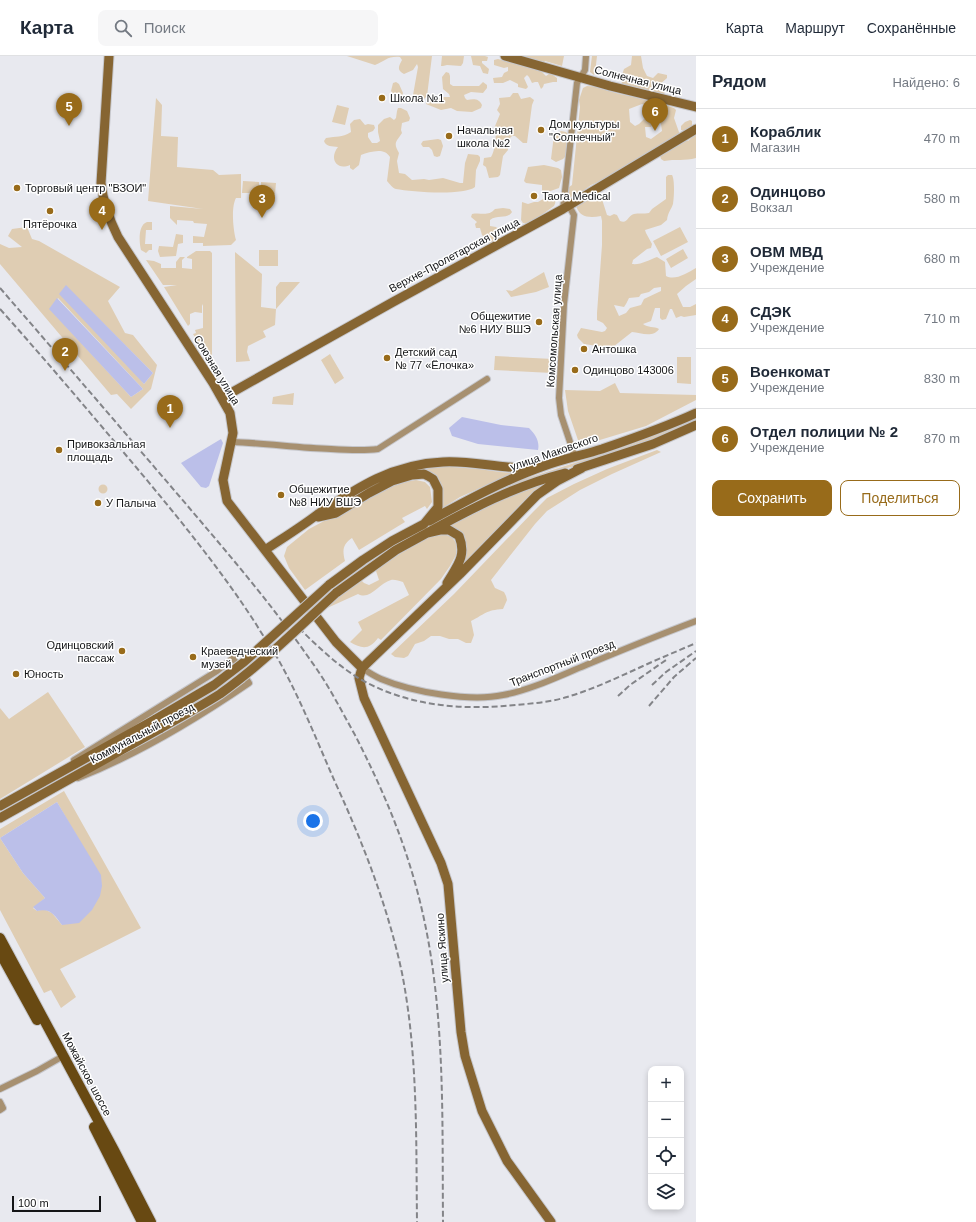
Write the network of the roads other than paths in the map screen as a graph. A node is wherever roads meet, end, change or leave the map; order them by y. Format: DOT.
graph roads {
  1 [pos="109,56"];
  2 [pos="505,56"];
  3 [pos="586,56"];
  4 [pos="580,77"];
  5 [pos="696,106"];
  6 [pos="696,129"];
  7 [pos="566,207"];
  8 [pos="487,379"];
  9 [pos="222,398"];
  10 [pos="696,413"];
  11 [pos="696,425"];
  12 [pos="232,442"];
  13 [pos="576,456"];
  14 [pos="543,466"];
  15 [pos="582,468"];
  16 [pos="311,519"];
  17 [pos="426,528"];
  18 [pos="265,550"];
  19 [pos="442,591"];
  20 [pos="696,621"];
  21 [pos="362,668"];
  22 [pos="73,761"];
  23 [pos="58,773"];
  24 [pos="46,780"];
  25 [pos="64,783"];
  26 [pos="27,790"];
  27 [pos="33,800"];
  28 [pos="0,806"];
  29 [pos="0,818"];
  30 [pos="0,938"];
  31 [pos="0,953"];
  32 [pos="58,1059"];
  33 [pos="0,1089"];
  34 [pos="0,1102"];
  35 [pos="0,1110"];
  36 [pos="142,1222"];
  37 [pos="151,1222"];
  38 [pos="551,1222"];
  1 -- 9 [label="street, Союзная улица"];
  2 -- 4 [label="street, Солнечная улица"];
  3 -- 4 [label="street, Комсомольская улица"];
  4 -- 5 [label="street, Солнечная улица"];
  4 -- 7 [label="street, Комсомольская улица"];
  6 -- 7 [label="street, Верхне-Пролетарская улица"];
  7 -- 9 [label="street, Верхне-Пролетарская улица"];
  7 -- 13 [label="street, Комсомольская улица"];
  8 -- 12 [label="street"];
  9 -- 12 [label="street, Союзная улица"];
  10 -- 13 [label="street, улица Маковского"];
  11 -- 15 [label="street, улица Маковского"];
  12 -- 18 [label="street, Союзная улица"];
  13 -- 14 [label="street, улица Маковского"];
  14 -- 16 [label="street"];
  14 -- 17 [label="street, улица Маковского"];
  15 -- 17 [label="street, улица Маковского"];
  15 -- 19 [label="street"];
  16 -- 17 [label="street"];
  16 -- 18 [label="street"];
  17 -- 19 [label="street"];
  17 -- 23 [label="street, bridge"];
  17 -- 25 [label="street, bridge"];
  18 -- 21 [label="street, Союзная улица"];
  19 -- 21 [label="street"];
  20 -- 21 [label="street, Транспортный проезд"];
  21 -- 38 [label="street, улица Яскино"];
  22 -- 24 [label="street, Коммунальный проезд"];
  22 -- 25 [label="street, Коммунальный проезд"];
  22 -- 26 [label="street"];
  23 -- 24 [label="street"];
  23 -- 25 [label="street"];
  24 -- 26 [label="street, Коммунальный проезд"];
  25 -- 27 [label="street, Коммунальный проезд"];
  26 -- 27 [label="street"];
  26 -- 28 [label="street, Коммунальный проезд"];
  27 -- 29 [label="street, Коммунальный проезд"];
  30 -- 37 [label="main road, Можайское шоссе"];
  31 -- 32 [label="main road, Можайское шоссе"];
  32 -- 33 [label="street"];
  32 -- 36 [label="main road, Можайское шоссе"];
  34 -- 35 [label="street"];
}
